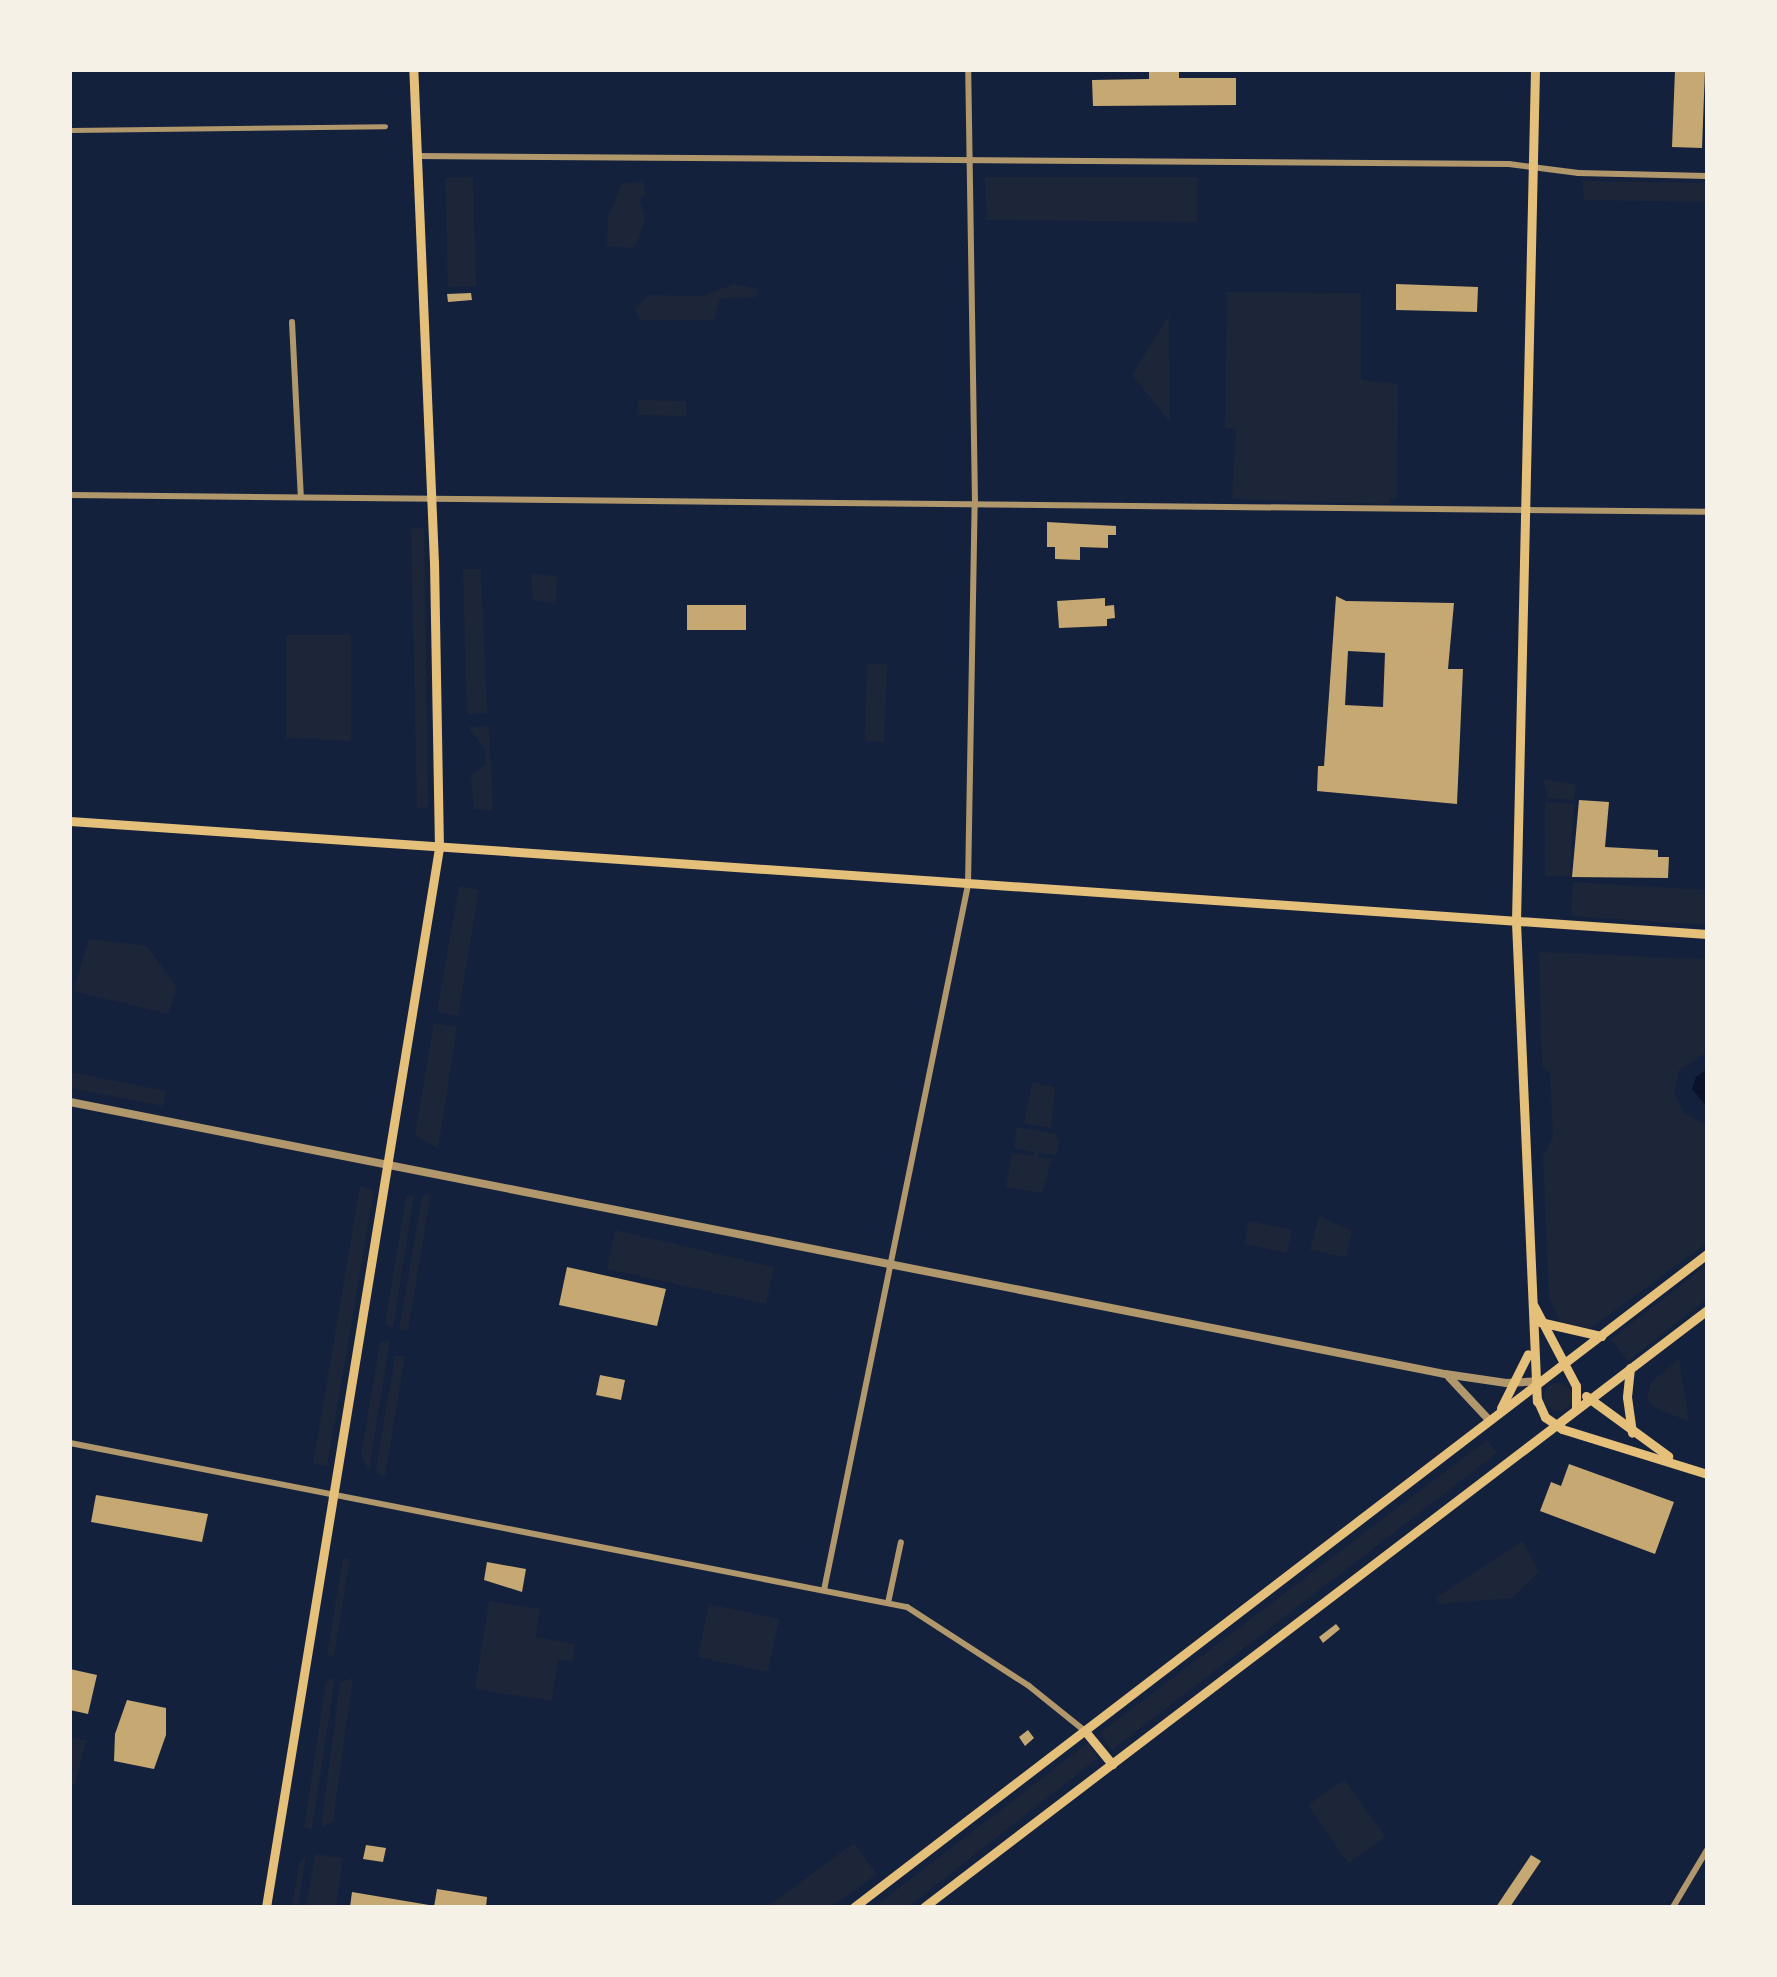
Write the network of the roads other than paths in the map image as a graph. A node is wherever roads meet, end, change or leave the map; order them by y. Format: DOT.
graph roads {
  1 [pos="413,70"];
  2 [pos="968,70"];
  3 [pos="1535,70"];
  4 [pos="385,126"];
  5 [pos="70,130"];
  6 [pos="417,156"];
  7 [pos="970,160"];
  8 [pos="1533,168"];
  9 [pos="1707,176"];
  10 [pos="292,322"];
  11 [pos="70,495"];
  12 [pos="301,497"];
  13 [pos="432,498"];
  14 [pos="975,503"];
  15 [pos="1524,511"];
  16 [pos="1707,512"];
  17 [pos="70,821"];
  18 [pos="439,848"];
  19 [pos="968,885"];
  20 [pos="1516,922"];
  21 [pos="1707,934"];
  22 [pos="70,1102"];
  23 [pos="385,1164"];
  24 [pos="1707,1254"];
  25 [pos="893,1264"];
  26 [pos="1532,1289"];
  27 [pos="1707,1310"];
  28 [pos="1540,1322"];
  29 [pos="1601,1336"];
  30 [pos="1532,1339"];
  31 [pos="1563,1365"];
  32 [pos="1630,1368"];
  33 [pos="1445,1374"];
  34 [pos="1516,1383"];
  35 [pos="1539,1383"];
  36 [pos="1574,1383"];
  37 [pos="1589,1399"];
  38 [pos="1539,1406"];
  39 [pos="1571,1413"];
  40 [pos="1490,1421"];
  41 [pos="1554,1425"];
  42 [pos="1632,1433"];
  43 [pos="70,1443"];
  44 [pos="1681,1464"];
  45 [pos="1707,1474"];
  46 [pos="332,1493"];
  47 [pos="901,1542"];
  48 [pos="824,1590"];
  49 [pos="888,1603"];
  50 [pos="1085,1731"];
  51 [pos="1112,1764"];
  52 [pos="1707,1850"];
  53 [pos="266,1907"];
  54 [pos="854,1907"];
  55 [pos="924,1907"];
  56 [pos="1673,1907"];
  1 -- 6 [label="main road"];
  2 -- 7 [label="street"];
  3 -- 8 [label="main road"];
  4 -- 5 [label="street"];
  6 -- 7 [label="street"];
  6 -- 13 [label="main road"];
  7 -- 8 [label="street"];
  7 -- 14 [label="street"];
  8 -- 9 [label="street"];
  8 -- 15 [label="main road"];
  10 -- 12 [label="street"];
  11 -- 12 [label="street"];
  12 -- 13 [label="street"];
  13 -- 14 [label="street"];
  13 -- 18 [label="main road"];
  14 -- 15 [label="street"];
  14 -- 19 [label="street"];
  15 -- 16 [label="street"];
  15 -- 20 [label="main road"];
  17 -- 18 [label="main road"];
  18 -- 19 [label="main road"];
  18 -- 23 [label="main road"];
  19 -- 20 [label="main road"];
  19 -- 25 [label="street"];
  20 -- 21 [label="main road"];
  20 -- 26 [label="main road"];
  22 -- 23 [label="street"];
  23 -- 25 [label="street"];
  23 -- 46 [label="main road"];
  24 -- 29 [label="main road"];
  25 -- 33 [label="street"];
  25 -- 48 [label="street"];
  26 -- 28 [label="main road"];
  26 -- 30 [label="main road"];
  27 -- 32 [label="main road"];
  28 -- 29 [label="main road"];
  28 -- 31 [label="main road"];
  29 -- 31 [label="main road"];
  30 -- 34 [label="main road"];
  30 -- 35 [label="main road"];
  31 -- 35 [label="main road"];
  31 -- 36 [label="main road"];
  32 -- 37 [label="main road"];
  32 -- 42 [label="main road"];
  33 -- 34 [label="street"];
  33 -- 40 [label="street"];
  34 -- 35 [label="street"];
  34 -- 40 [label="main road"];
  35 -- 36 [label="main road"];
  35 -- 38 [label="main road"];
  35 -- 40 [label="main road"];
  36 -- 37 [label="main road"];
  36 -- 39 [label="main road"];
  37 -- 39 [label="main road"];
  37 -- 42 [label="main road"];
  38 -- 39 [label="main road"];
  38 -- 41 [label="main road"];
  39 -- 41 [label="main road"];
  40 -- 50 [label="main road"];
  41 -- 44 [label="main road"];
  41 -- 51 [label="main road"];
  42 -- 44 [label="main road"];
  43 -- 46 [label="street"];
  44 -- 45 [label="main road"];
  46 -- 48 [label="street"];
  46 -- 53 [label="main road"];
  47 -- 49 [label="street"];
  48 -- 49 [label="street"];
  49 -- 50 [label="street"];
  50 -- 51 [label="main road"];
  50 -- 54 [label="main road"];
  51 -- 55 [label="main road"];
  52 -- 56 [label="street"];
}
